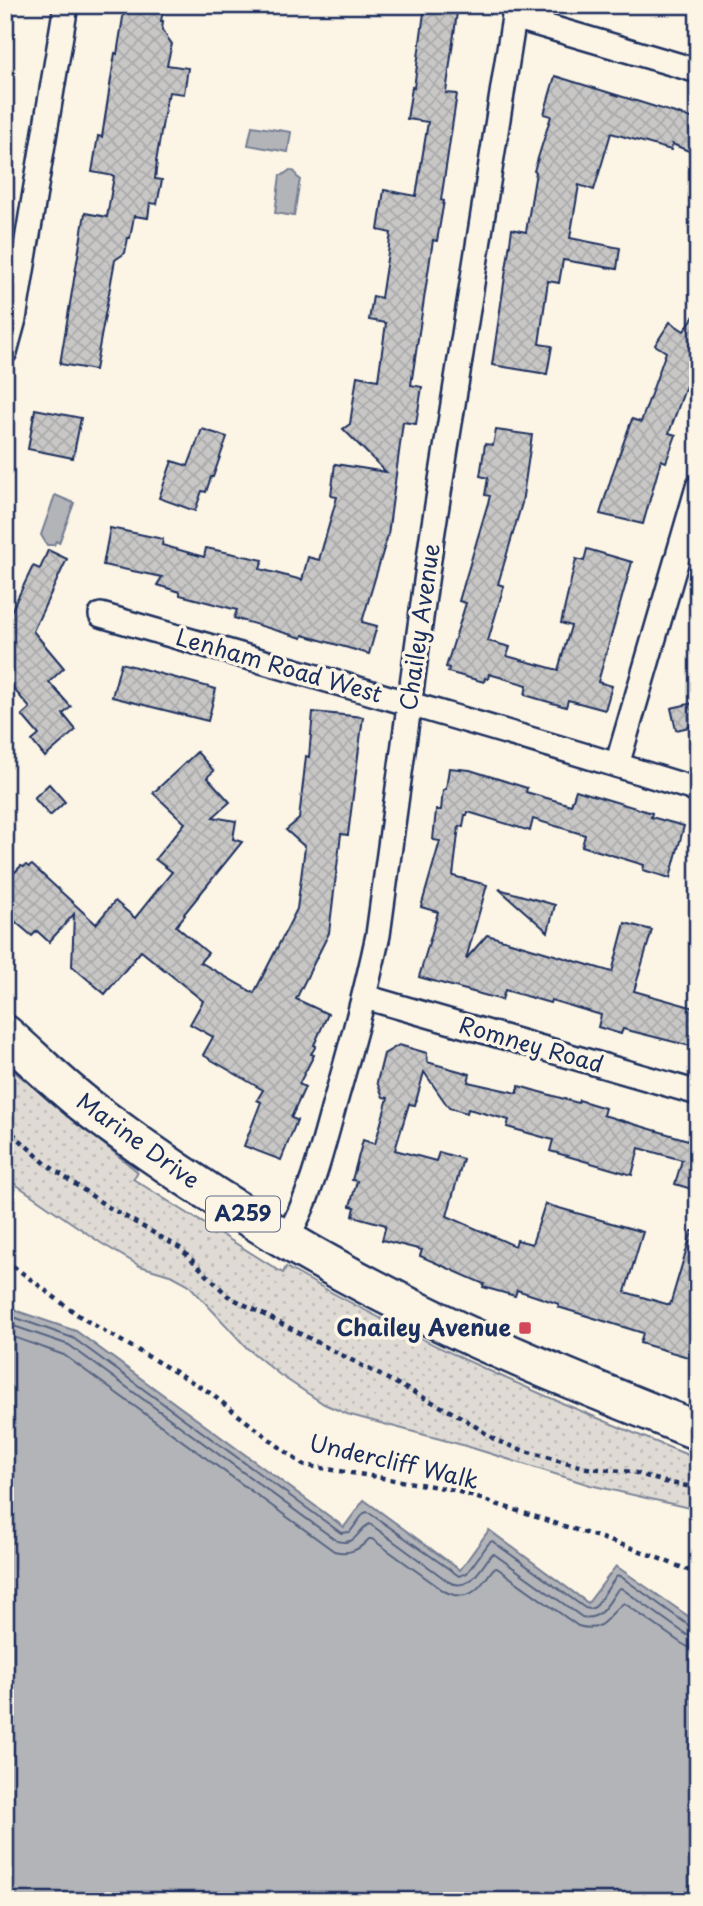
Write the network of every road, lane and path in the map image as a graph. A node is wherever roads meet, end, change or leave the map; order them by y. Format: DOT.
graph roads {
  1 [pos="66,5"];
  2 [pos="515,11"];
  3 [pos="698,71"];
  4 [pos="12,284"];
  5 [pos="5,352"];
  6 [pos="698,487"];
  7 [pos="102,615"];
  8 [pos="409,704"];
  9 [pos="617,765"];
  10 [pos="698,792"];
  11 [pos="365,997"];
  12 [pos="5,1034"];
  13 [pos="698,1093"];
  14 [pos="5,1126"];
  15 [pos="286,1239"];
  16 [pos="5,1261"];
  17 [pos="698,1431"];
  18 [pos="698,1488"];
  19 [pos="698,1574"];
  1 -- 4 [label="street"];
  2 -- 3 [label="street"];
  2 -- 8 [label="street, Chailey Avenue"];
  4 -- 5 [label="street"];
  6 -- 9 [label="street"];
  7 -- 8 [label="street, Lenham Road West"];
  8 -- 9 [label="street, Lenham Road West"];
  8 -- 11 [label="street, Chailey Avenue"];
  9 -- 10 [label="street, Lenham Road West"];
  11 -- 13 [label="street, Romney Road"];
  11 -- 15 [label="street, Chailey Avenue"];
  12 -- 15 [label="main road, Marine Drive / A259"];
  14 -- 18 [label="path"];
  15 -- 17 [label="main road, Marine Drive / A259"];
  16 -- 19 [label="path, Undercliff Walk"];
}
